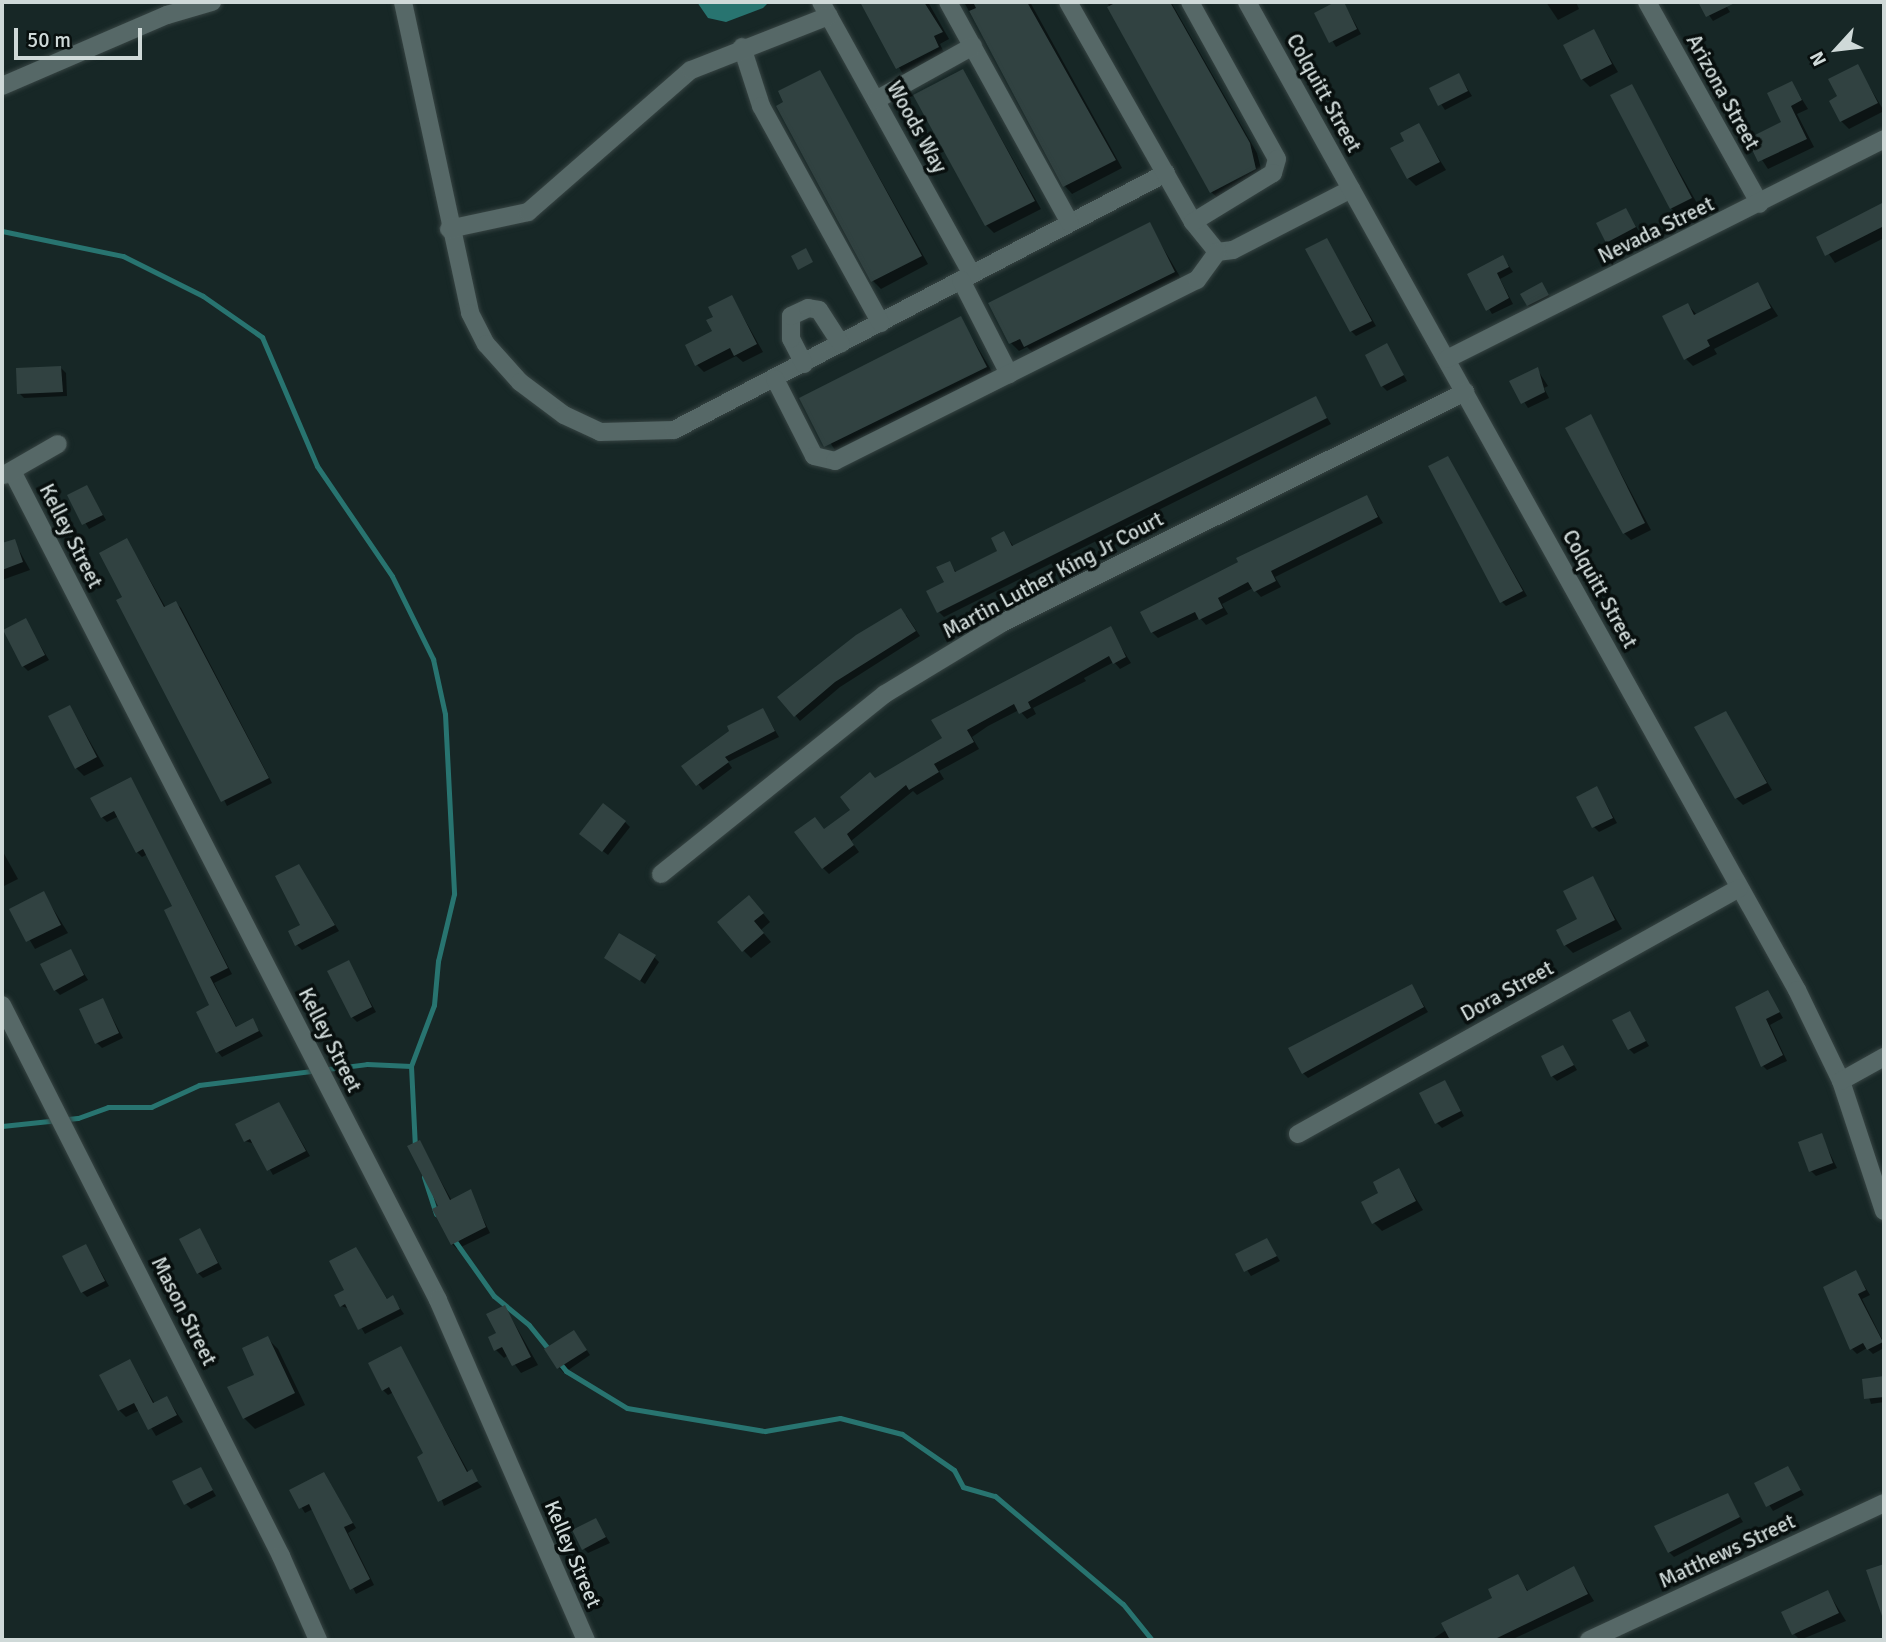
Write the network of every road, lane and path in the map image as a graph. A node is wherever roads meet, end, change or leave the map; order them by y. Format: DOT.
graph roads {
  1 [pos="212,2"];
  2 [pos="403,2"];
  3 [pos="948,2"];
  4 [pos="1068,2"];
  5 [pos="1190,2"];
  6 [pos="1247,2"];
  7 [pos="1647,2"];
  8 [pos="165,8"];
  9 [pos="825,9"];
  10 [pos="973,46"];
  11 [pos="742,47"];
  12 [pos="2,86"];
  13 [pos="876,100"];
  14 [pos="1884,139"];
  15 [pos="1166,173"];
  16 [pos="1351,189"];
  17 [pos="1760,204"];
  18 [pos="1193,222"];
  19 [pos="1070,223"];
  20 [pos="449,229"];
  21 [pos="1217,252"];
  22 [pos="967,277"];
  23 [pos="881,323"];
  24 [pos="841,344"];
  25 [pos="1447,359"];
  26 [pos="804,364"];
  27 [pos="1009,374"];
  28 [pos="775,380"];
  29 [pos="1465,393"];
  30 [pos="58,444"];
  31 [pos="7,473"];
  32 [pos="661,874"];
  33 [pos="1739,888"];
  34 [pos="2,1005"];
  35 [pos="1884,1057"];
  36 [pos="1841,1081"];
  37 [pos="1298,1134"];
  38 [pos="1884,1211"];
  39 [pos="1884,1503"];
  40 [pos="318,1640"];
  41 [pos="586,1640"];
  42 [pos="1588,1640"];
  1 -- 8 [label="street"];
  2 -- 20 [label="street"];
  3 -- 10 [label="street"];
  4 -- 15 [label="street"];
  5 -- 18 [label="street"];
  6 -- 16 [label="street, Colquitt Street"];
  7 -- 17 [label="street, Arizona Street"];
  8 -- 12 [label="street"];
  9 -- 11 [label="street"];
  9 -- 13 [label="street, Woods Way"];
  10 -- 13 [label="street"];
  10 -- 19 [label="street"];
  11 -- 20 [label="street"];
  11 -- 23 [label="street"];
  13 -- 22 [label="street, Woods Way"];
  14 -- 17 [label="street, Nevada Street"];
  15 -- 18 [label="street"];
  15 -- 19 [label="street"];
  16 -- 21 [label="street"];
  16 -- 25 [label="street, Colquitt Street"];
  17 -- 25 [label="street, Nevada Street"];
  18 -- 21 [label="street"];
  19 -- 22 [label="street"];
  20 -- 28 [label="street"];
  21 -- 27 [label="street"];
  22 -- 23 [label="street"];
  22 -- 27 [label="street, Woods Way"];
  23 -- 24 [label="street"];
  24 -- 26 [label="street"];
  24 -- 26 [label="street"];
  25 -- 29 [label="street, Colquitt Street"];
  26 -- 28 [label="street"];
  27 -- 28 [label="street"];
  29 -- 32 [label="street, Martin Luther King Jr Court"];
  29 -- 33 [label="street, Colquitt Street"];
  30 -- 31 [label="street"];
  31 -- 41 [label="street, Kelley Street"];
  33 -- 36 [label="street, Colquitt Street"];
  33 -- 37 [label="street, Dora Street"];
  34 -- 40 [label="street, Mason Street"];
  35 -- 36 [label="street"];
  36 -- 38 [label="street, Colquitt Street"];
  39 -- 42 [label="street, Matthews Street"];
}
